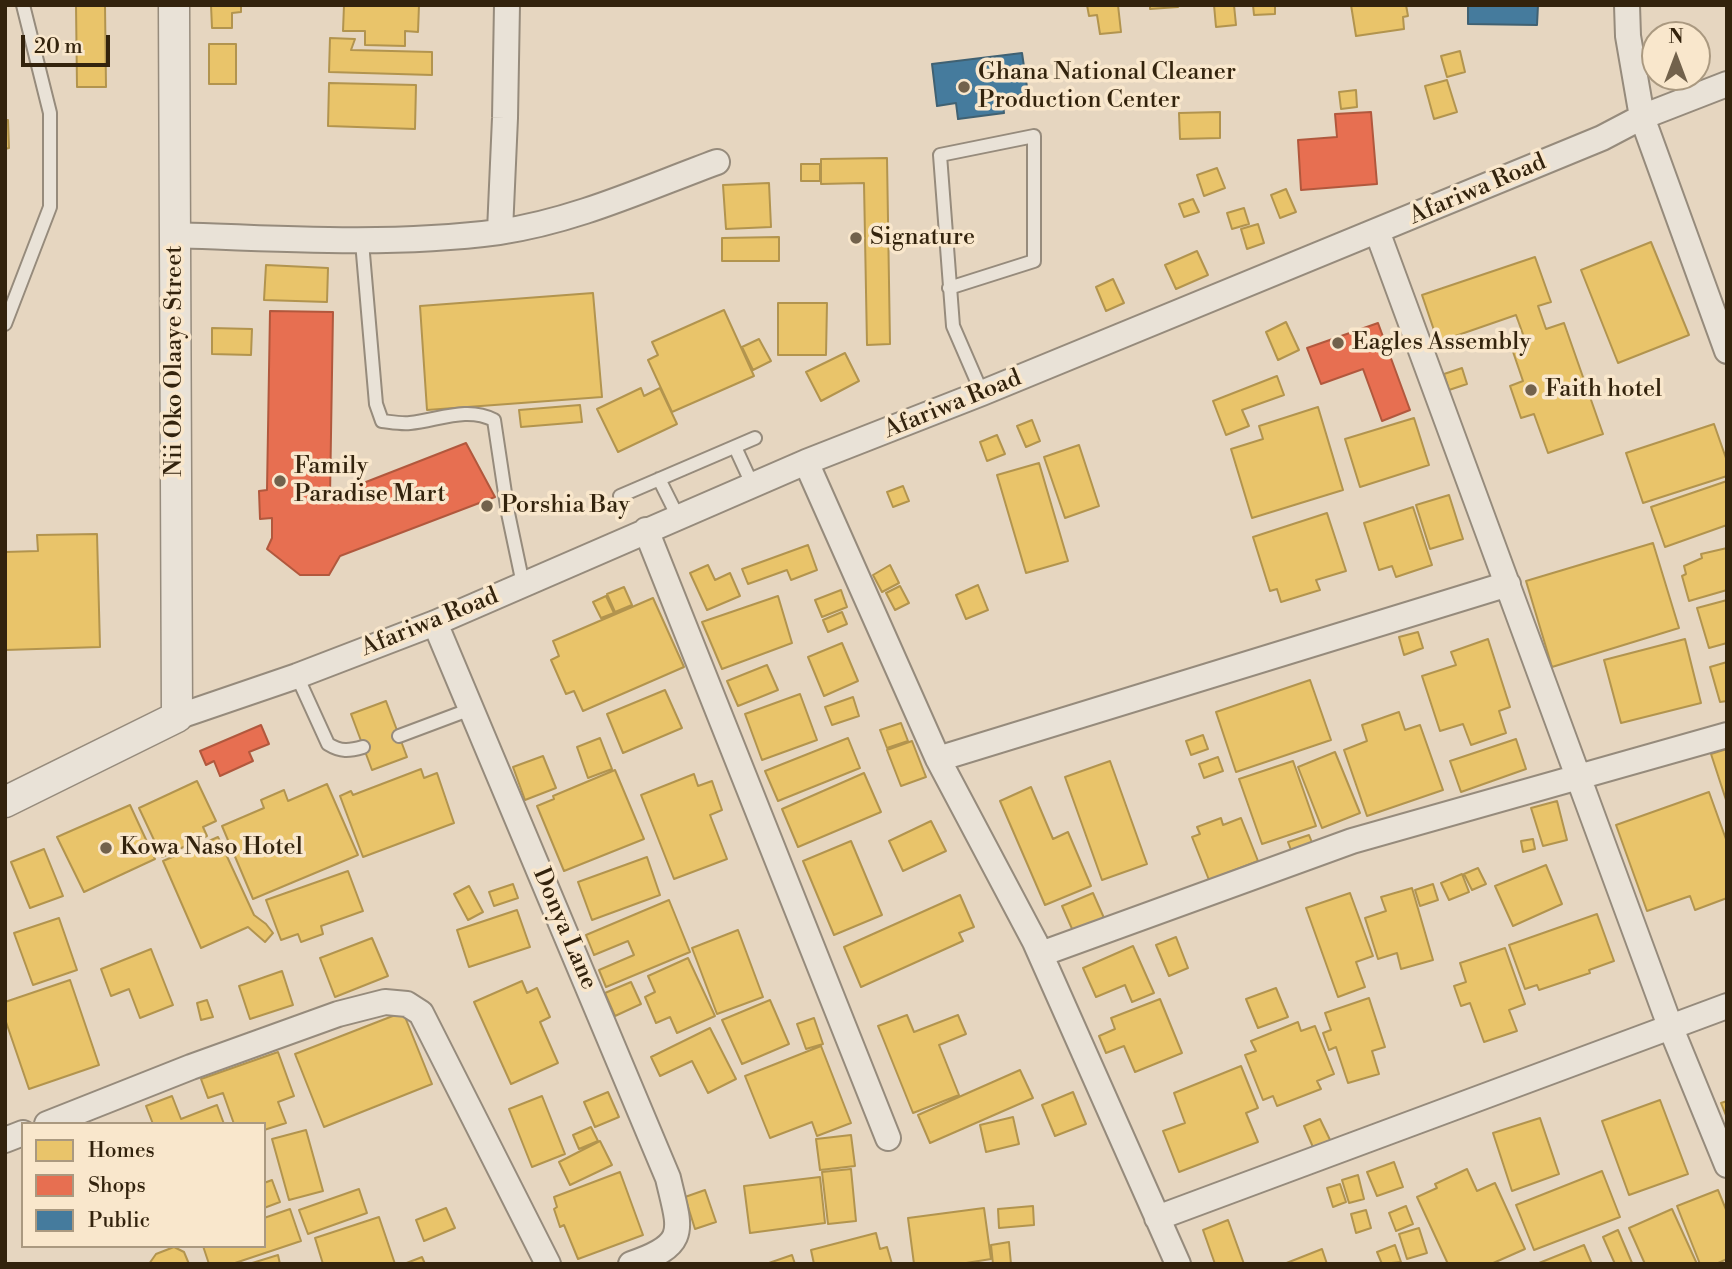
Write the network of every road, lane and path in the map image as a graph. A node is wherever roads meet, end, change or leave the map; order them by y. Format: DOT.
graph roads {
  1 [pos="23,5"];
  2 [pos="174,5"];
  3 [pos="506,5"];
  4 [pos="1627,5"];
  5 [pos="1727,85"];
  6 [pos="1642,117"];
  7 [pos="716,162"];
  8 [pos="500,232"];
  9 [pos="1377,232"];
  10 [pos="175,235"];
  11 [pos="362,242"];
  12 [pos="949,288"];
  13 [pos="5,324"];
  14 [pos="1727,351"];
  15 [pos="982,393"];
  16 [pos="755,438"];
  17 [pos="735,447"];
  18 [pos="806,461"];
  19 [pos="659,479"];
  20 [pos="752,484"];
  21 [pos="620,496"];
  22 [pos="678,517"];
  23 [pos="646,530"];
  24 [pos="523,584"];
  25 [pos="1508,584"];
  26 [pos="435,623"];
  27 [pos="296,676"];
  28 [pos="471,709"];
  29 [pos="177,717"];
  30 [pos="1727,735"];
  31 [pos="399,736"];
  32 [pos="363,747"];
  33 [pos="938,759"];
  34 [pos="1579,777"];
  35 [pos="5,802"];
  36 [pos="1041,954"];
  37 [pos="1727,1006"];
  38 [pos="1670,1026"];
  39 [pos="52,1122"];
  40 [pos="888,1138"];
  41 [pos="1727,1165"];
  42 [pos="1157,1217"];
  43 [pos="548,1264"];
  44 [pos="631,1264"];
  45 [pos="1178,1264"];
  1 -- 13 [label="lane"];
  2 -- 10 [label="street, Nii Oko Olaaye Street"];
  3 -- 8 [label="street"];
  4 -- 6 [label="street"];
  5 -- 6 [label="street, Afariwa Road"];
  6 -- 9 [label="street, Afariwa Road"];
  6 -- 14 [label="street"];
  7 -- 8 [label="street"];
  8 -- 11 [label="street"];
  9 -- 15 [label="street, Afariwa Road"];
  9 -- 25 [label="street"];
  10 -- 11 [label="street"];
  10 -- 29 [label="street, Nii Oko Olaaye Street"];
  11 -- 24 [label="lane"];
  12 -- 12 [label="lane"];
  12 -- 15 [label="lane"];
  15 -- 18 [label="street, Afariwa Road"];
  16 -- 17 [label="lane"];
  17 -- 19 [label="lane"];
  17 -- 20 [label="lane"];
  18 -- 20 [label="street, Afariwa Road"];
  18 -- 33 [label="street"];
  19 -- 21 [label="lane"];
  19 -- 22 [label="lane"];
  20 -- 22 [label="street, Afariwa Road"];
  22 -- 23 [label="street, Afariwa Road"];
  23 -- 24 [label="street, Afariwa Road"];
  23 -- 40 [label="street"];
  24 -- 26 [label="street, Afariwa Road"];
  25 -- 33 [label="street"];
  25 -- 34 [label="street"];
  26 -- 27 [label="street, Afariwa Road"];
  26 -- 28 [label="street, Donya Lane"];
  27 -- 29 [label="street, Afariwa Road"];
  27 -- 32 [label="lane"];
  28 -- 31 [label="lane"];
  28 -- 44 [label="street, Donya Lane"];
  29 -- 35 [label="street"];
  30 -- 34 [label="street"];
  33 -- 36 [label="street"];
  34 -- 36 [label="street"];
  34 -- 38 [label="street"];
  36 -- 42 [label="street"];
  37 -- 38 [label="street"];
  38 -- 41 [label="street"];
  38 -- 42 [label="street"];
  39 -- 43 [label="street"];
  42 -- 45 [label="street"];
}
